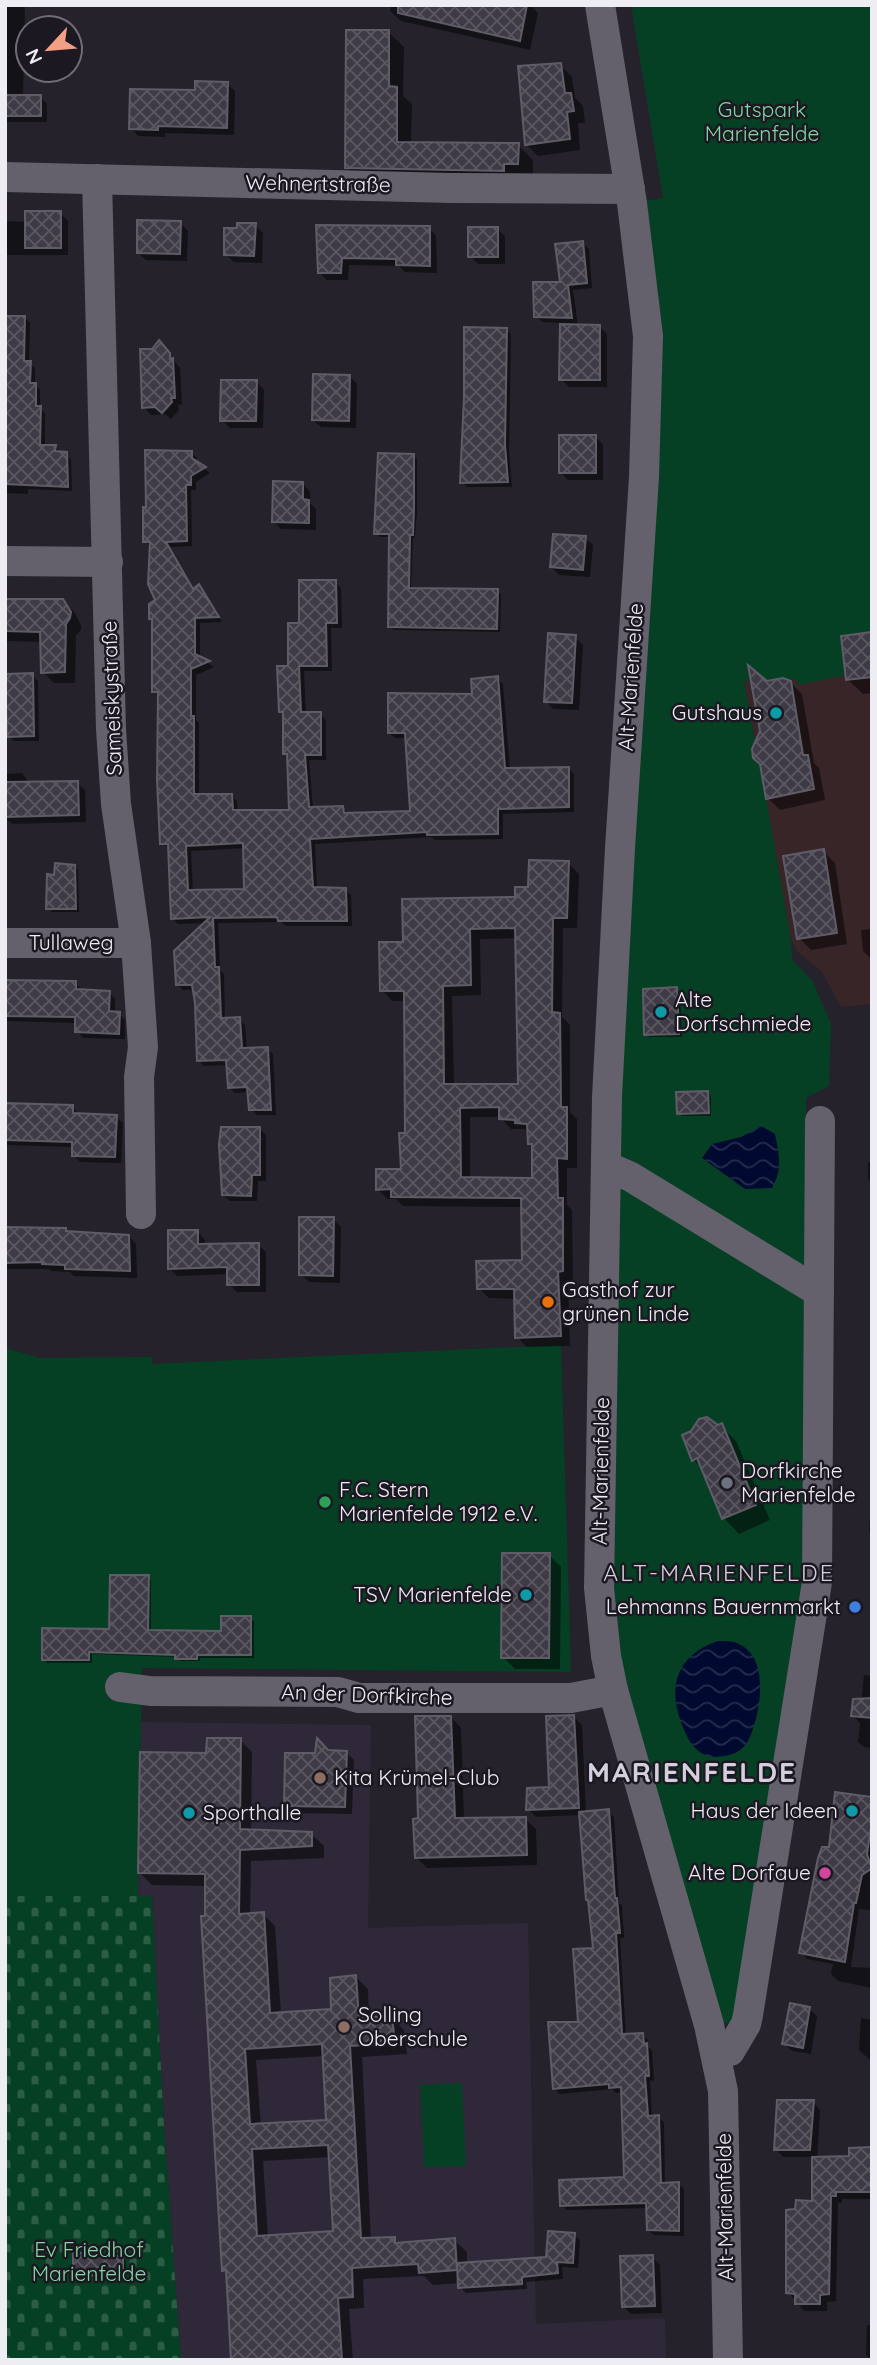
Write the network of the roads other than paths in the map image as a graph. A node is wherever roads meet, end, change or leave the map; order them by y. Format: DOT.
graph roads {
  1 [pos="599,6"];
  2 [pos="5,177"];
  3 [pos="97,179"];
  4 [pos="630,189"];
  5 [pos="5,561"];
  6 [pos="108,562"];
  7 [pos="5,943"];
  8 [pos="136,943"];
  9 [pos="820,1121"];
  10 [pos="606,1166"];
  11 [pos="141,1214"];
  12 [pos="819,1292"];
  13 [pos="120,1687"];
  14 [pos="613,1690"];
  15 [pos="717,2055"];
  16 [pos="729,2360"];
  1 -- 4 [label="street, Alt-Marienfelde"];
  2 -- 3 [label="street, Wehnertstraße"];
  3 -- 4 [label="street, Wehnertstraße"];
  3 -- 6 [label="street, Sameiskystraße"];
  4 -- 10 [label="street, Alt-Marienfelde"];
  5 -- 6 [label="street"];
  6 -- 8 [label="street, Sameiskystraße"];
  7 -- 8 [label="street, Tullaweg"];
  8 -- 11 [label="street, Sameiskystraße"];
  9 -- 12 [label="street"];
  10 -- 12 [label="street"];
  10 -- 14 [label="street, Alt-Marienfelde"];
  12 -- 15 [label="street"];
  13 -- 14 [label="street, An der Dorfkirche"];
  14 -- 15 [label="street, Alt-Marienfelde"];
  15 -- 16 [label="street, Alt-Marienfelde"];
}
